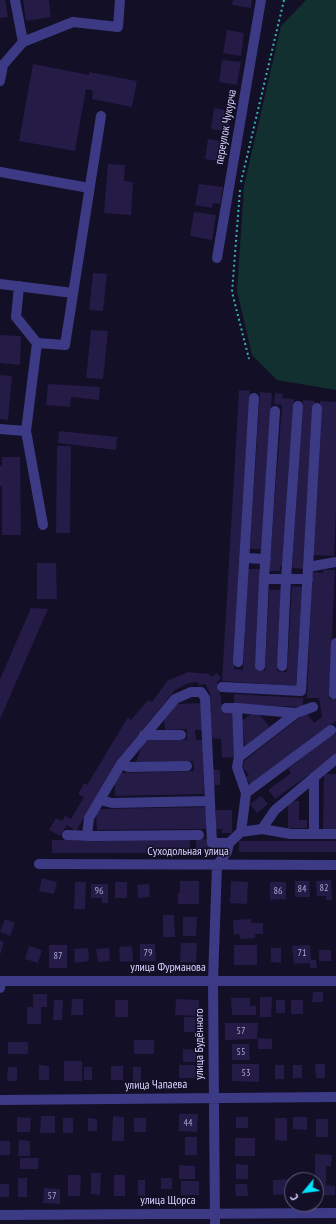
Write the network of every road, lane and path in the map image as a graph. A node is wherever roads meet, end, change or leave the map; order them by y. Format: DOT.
graph roads {
  1 [pos="15,0"];
  2 [pos="120,0"];
  3 [pos="261,0"];
  4 [pos="284,0"];
  5 [pos="23,42"];
  6 [pos="0,81"];
  7 [pos="101,116"];
  8 [pos="0,172"];
  9 [pos="89,188"];
  10 [pos="216,258"];
  11 [pos="0,284"];
  12 [pos="19,286"];
  13 [pos="73,293"];
  14 [pos="37,344"];
  15 [pos="248,359"];
  16 [pos="254,398"];
  17 [pos="298,406"];
  18 [pos="317,408"];
  19 [pos="275,411"];
  20 [pos="0,429"];
  21 [pos="26,430"];
  22 [pos="43,524"];
  23 [pos="244,558"];
  24 [pos="266,560"];
  25 [pos="336,562"];
  26 [pos="308,567"];
  27 [pos="286,579"];
  28 [pos="308,579"];
  29 [pos="264,580"];
  30 [pos="336,643"];
  31 [pos="238,662"];
  32 [pos="260,666"];
  33 [pos="282,666"];
  34 [pos="222,687"];
  35 [pos="334,694"];
  36 [pos="314,707"];
  37 [pos="226,708"];
  38 [pos="237,708"];
  39 [pos="296,713"];
  40 [pos="331,730"];
  41 [pos="144,735"];
  42 [pos="181,735"];
  43 [pos="239,758"];
  44 [pos="336,759"];
  45 [pos="121,764"];
  46 [pos="188,766"];
  47 [pos="314,778"];
  48 [pos="246,793"];
  49 [pos="100,800"];
  50 [pos="210,800"];
  51 [pos="262,828"];
  52 [pos="241,832"];
  53 [pos="199,834"];
  54 [pos="314,834"];
  55 [pos="336,834"];
  56 [pos="67,835"];
  57 [pos="87,836"];
  58 [pos="229,843"];
  59 [pos="39,864"];
  60 [pos="217,865"];
  61 [pos="336,865"];
  62 [pos="213,981"];
  63 [pos="336,981"];
  64 [pos="0,985"];
  65 [pos="336,1097"];
  66 [pos="214,1098"];
  67 [pos="0,1100"];
  68 [pos="336,1213"];
  69 [pos="0,1215"];
  70 [pos="215,1219"];
  71 [pos="15,1220"];
  1 -- 5 [label="street"];
  2 -- 5 [label="street"];
  3 -- 10 [label="street, переулок Чукурча"];
  4 -- 15 [label="path"];
  5 -- 6 [label="street"];
  7 -- 9 [label="street"];
  8 -- 9 [label="street"];
  9 -- 13 [label="street"];
  11 -- 12 [label="street"];
  12 -- 13 [label="street"];
  12 -- 14 [label="street"];
  13 -- 14 [label="street"];
  14 -- 21 [label="street"];
  16 -- 23 [label="street"];
  17 -- 27 [label="street"];
  18 -- 26 [label="street"];
  19 -- 24 [label="street"];
  20 -- 21 [label="street"];
  21 -- 22 [label="street"];
  23 -- 24 [label="street"];
  23 -- 31 [label="street"];
  24 -- 29 [label="street"];
  25 -- 26 [label="street"];
  26 -- 28 [label="street"];
  27 -- 28 [label="street"];
  27 -- 29 [label="street"];
  27 -- 33 [label="street"];
  28 -- 34 [label="street"];
  29 -- 32 [label="street"];
  30 -- 35 [label="street"];
  36 -- 39 [label="street"];
  37 -- 38 [label="street"];
  38 -- 39 [label="street"];
  38 -- 43 [label="street"];
  39 -- 43 [label="street"];
  40 -- 48 [label="street"];
  41 -- 42 [label="street"];
  41 -- 45 [label="street"];
  41 -- 50 [label="street"];
  43 -- 48 [label="street"];
  44 -- 47 [label="street"];
  45 -- 46 [label="street"];
  45 -- 49 [label="street"];
  47 -- 51 [label="street"];
  47 -- 54 [label="street"];
  48 -- 52 [label="street"];
  49 -- 50 [label="street"];
  49 -- 57 [label="street"];
  50 -- 58 [label="street"];
  51 -- 52 [label="street"];
  51 -- 54 [label="street"];
  52 -- 58 [label="street"];
  53 -- 57 [label="street"];
  54 -- 55 [label="street"];
  56 -- 57 [label="street"];
  58 -- 60 [label="street"];
  59 -- 60 [label="street, Суходольная улица"];
  60 -- 61 [label="street, Суходольная улица"];
  60 -- 62 [label="street, улица Будённого"];
  62 -- 63 [label="street, улица Фурманова"];
  62 -- 64 [label="street, улица Фурманова"];
  62 -- 66 [label="street, улица Будённого"];
  65 -- 66 [label="street, улица Чапаева"];
  66 -- 67 [label="street, улица Чапаева"];
  66 -- 70 [label="street, улица Будённого"];
  68 -- 70 [label="street, улица Щорса"];
  69 -- 71 [label="street, улица Щорса"];
  70 -- 71 [label="street, улица Щорса"];
}
